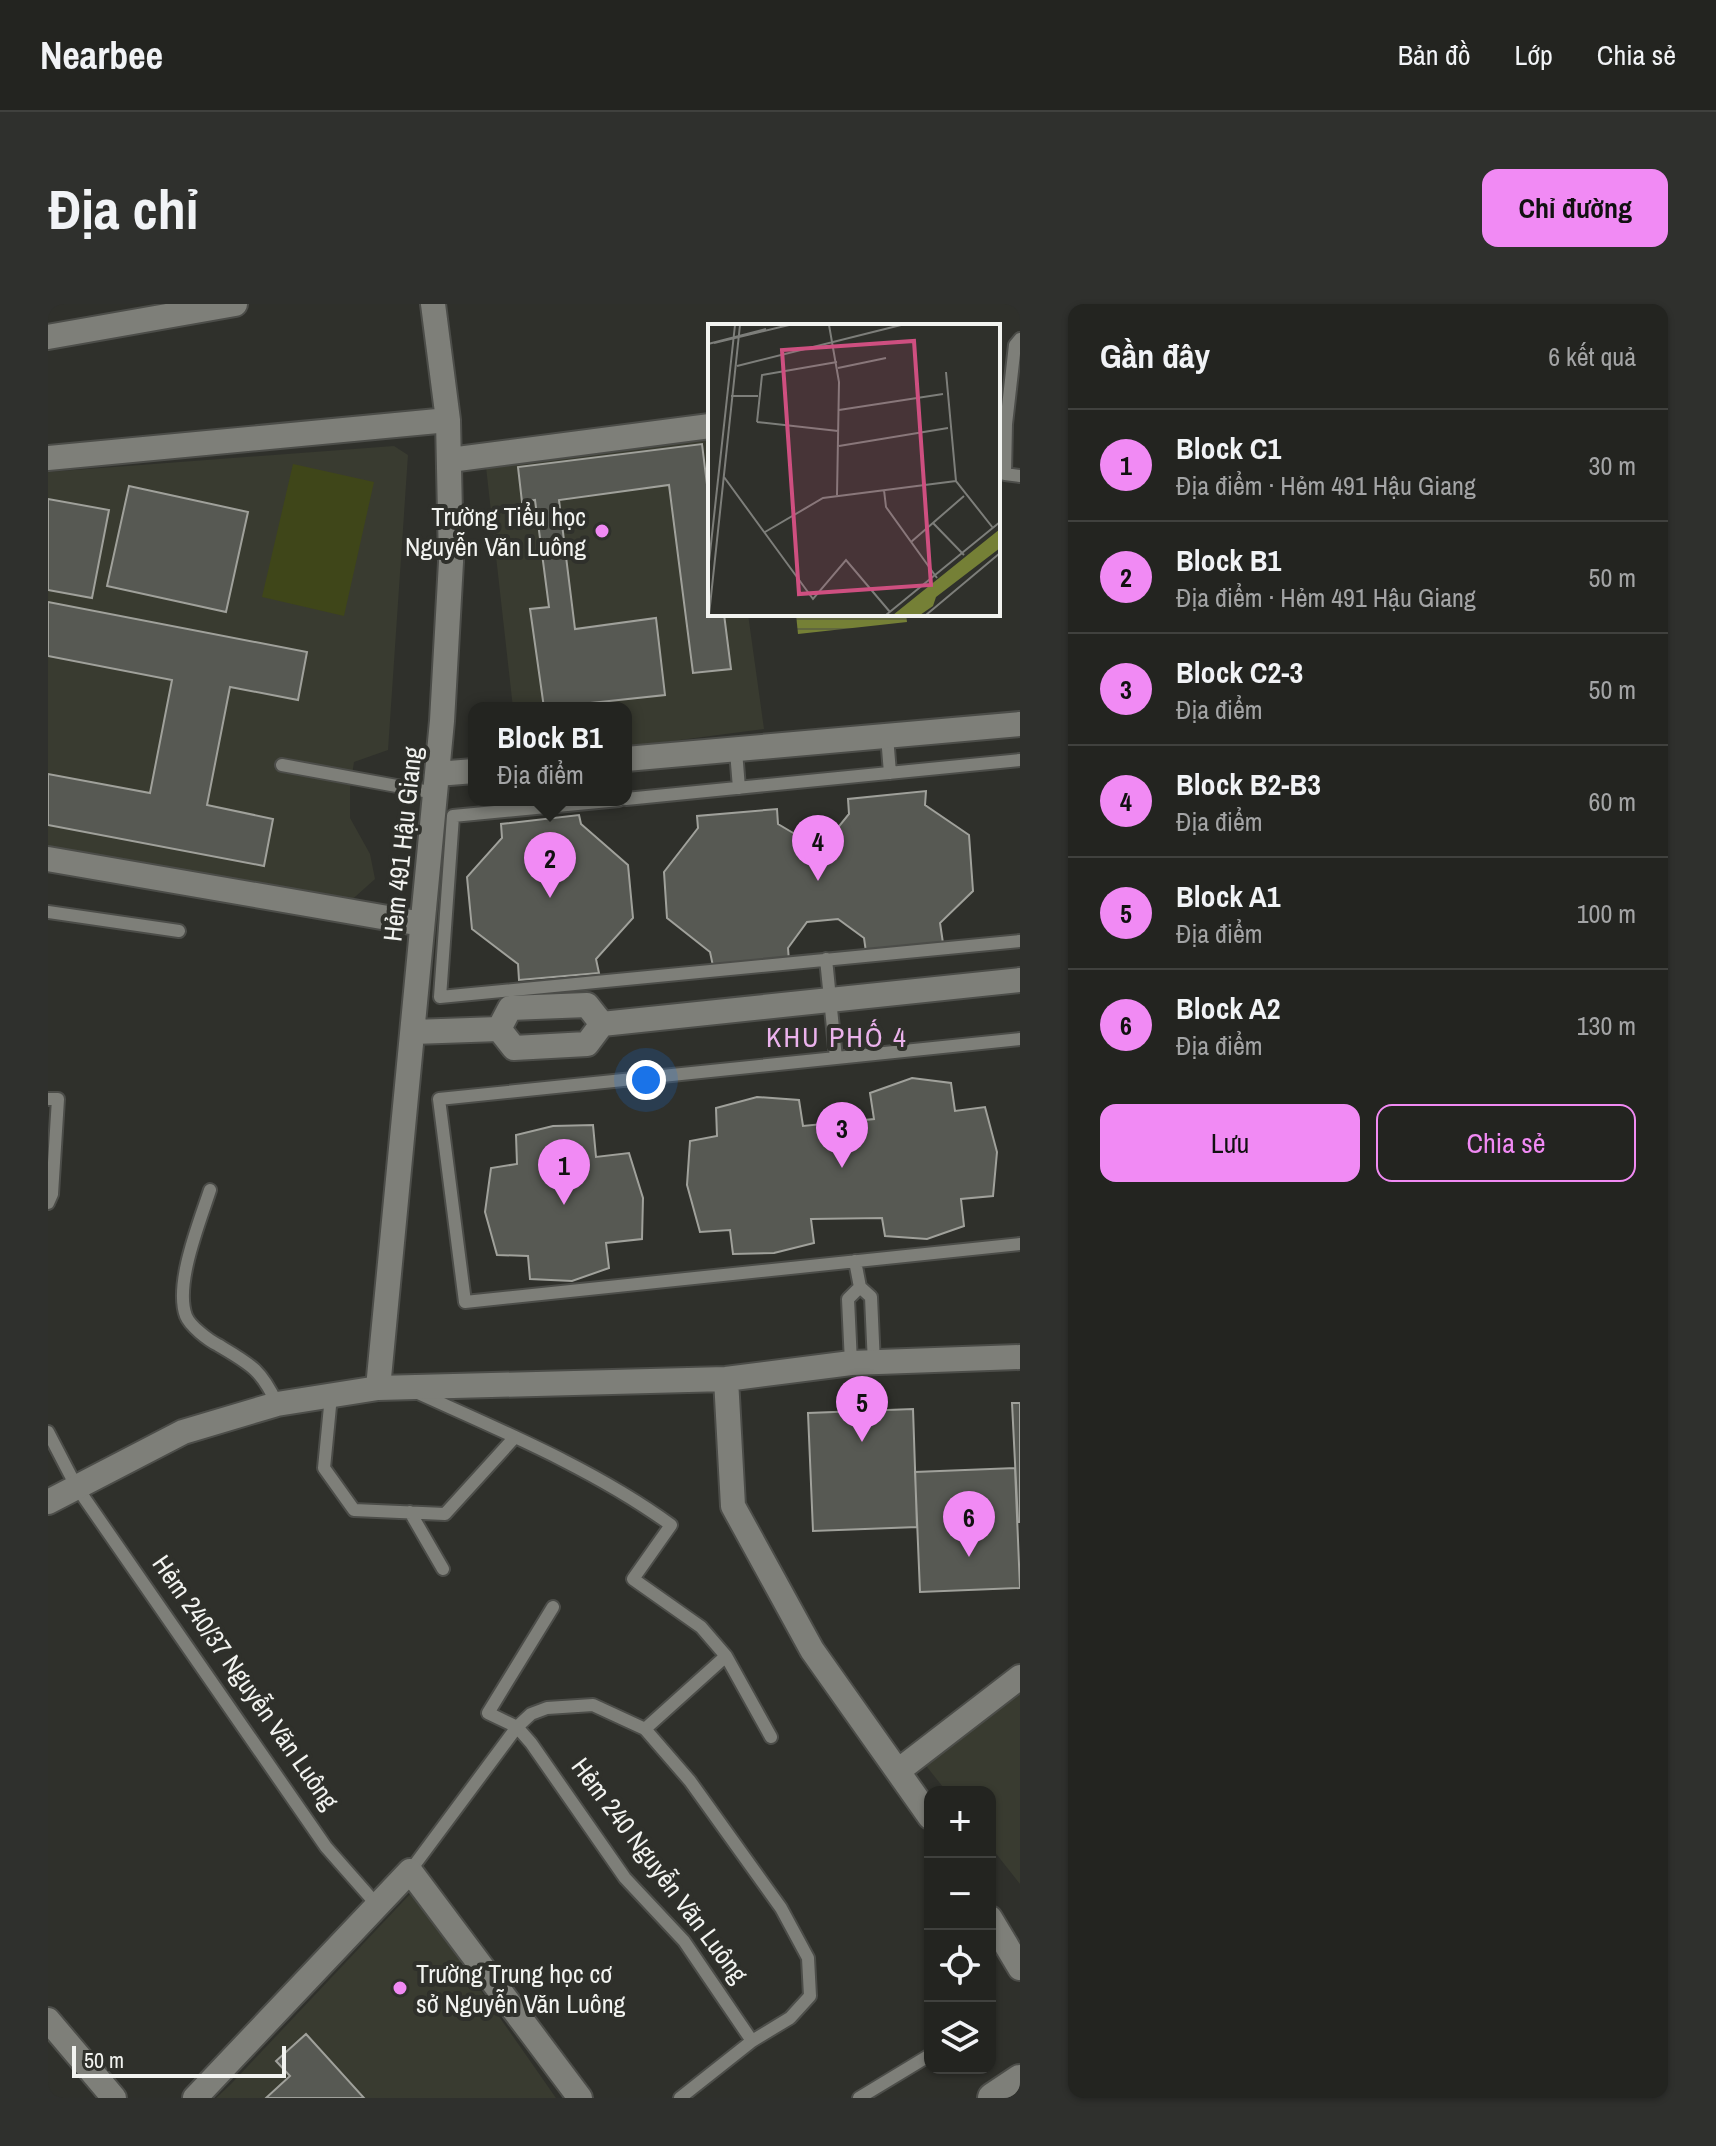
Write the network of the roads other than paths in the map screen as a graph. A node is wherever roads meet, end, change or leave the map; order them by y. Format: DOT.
graph roads {
  1 [pos="235,304"];
  2 [pos="433,304"];
  3 [pos="48,337"];
  4 [pos="1020,339"];
  5 [pos="448,420"];
  6 [pos="1006,424"];
  7 [pos="1020,425"];
  8 [pos="708,426"];
  9 [pos="48,458"];
  10 [pos="450,460"];
  11 [pos="1020,476"];
  12 [pos="1020,724"];
  13 [pos="887,736"];
  14 [pos="736,751"];
  15 [pos="632,759"];
  16 [pos="1020,760"];
  17 [pos="282,765"];
  18 [pos="468,773"];
  19 [pos="890,773"];
  20 [pos="436,784"];
  21 [pos="739,788"];
  22 [pos="632,798"];
  23 [pos="557,806"];
  24 [pos="48,859"];
  25 [pos="48,912"];
  26 [pos="422,924"];
  27 [pos="179,931"];
  28 [pos="1020,941"];
  29 [pos="826,959"];
  30 [pos="1020,980"];
  31 [pos="831,1000"];
  32 [pos="602,1024"];
  33 [pos="499,1029"];
  34 [pos="413,1032"];
  35 [pos="1020,1039"];
  36 [pos="836,1058"];
  37 [pos="48,1099"];
  38 [pos="210,1190"];
  39 [pos="48,1203"];
  40 [pos="1020,1244"];
  41 [pos="855,1261"];
  42 [pos="860,1287"];
  43 [pos="1020,1357"];
  44 [pos="862,1364"];
  45 [pos="726,1379"];
  46 [pos="378,1388"];
  47 [pos="406,1388"];
  48 [pos="331,1396"];
  49 [pos="277,1404"];
  50 [pos="48,1432"];
  51 [pos="515,1437"];
  52 [pos="76,1486"];
  53 [pos="48,1502"];
  54 [pos="410,1512"];
  55 [pos="443,1569"];
  56 [pos="553,1607"];
  57 [pos="726,1656"];
  58 [pos="1020,1677"];
  59 [pos="517,1727"];
  60 [pos="645,1729"];
  61 [pos="771,1737"];
  62 [pos="898,1771"];
  63 [pos="924,1808"];
  64 [pos="410,1871"];
  65 [pos="377,1905"];
  66 [pos="996,1928"];
  67 [pos="1020,1968"];
  68 [pos="48,2020"];
  69 [pos="752,2041"];
  70 [pos="924,2059"];
  71 [pos="1020,2080"];
  72 [pos="114,2098"];
  73 [pos="195,2098"];
  74 [pos="580,2098"];
  75 [pos="680,2098"];
  76 [pos="859,2098"];
  77 [pos="993,2098"];
  1 -- 3 [label="street"];
  2 -- 5 [label="street, Hẻm 491 Hậu Giang"];
  4 -- 6 [label="lane"];
  5 -- 9 [label="street"];
  5 -- 10 [label="street, Hẻm 491 Hậu Giang"];
  6 -- 7 [label="lane"];
  6 -- 11 [label="lane"];
  8 -- 10 [label="street"];
  10 -- 20 [label="street, Hẻm 491 Hậu Giang"];
  12 -- 13 [label="street"];
  13 -- 14 [label="street"];
  13 -- 19 [label="lane"];
  14 -- 15 [label="street"];
  14 -- 21 [label="lane"];
  16 -- 19 [label="lane"];
  17 -- 20 [label="lane"];
  18 -- 20 [label="street"];
  19 -- 21 [label="lane"];
  20 -- 26 [label="street, Hẻm 491 Hậu Giang"];
  21 -- 22 [label="lane"];
  23 -- 29 [label="lane"];
  24 -- 26 [label="street"];
  25 -- 27 [label="lane"];
  26 -- 34 [label="street, Hẻm 491 Hậu Giang"];
  28 -- 29 [label="lane"];
  29 -- 31 [label="lane"];
  30 -- 31 [label="street"];
  31 -- 32 [label="street"];
  31 -- 36 [label="lane"];
  32 -- 33 [label="street"];
  32 -- 33 [label="street"];
  33 -- 34 [label="street"];
  34 -- 46 [label="street, Hẻm 491 Hậu Giang"];
  35 -- 36 [label="lane"];
  36 -- 41 [label="lane"];
  37 -- 39 [label="lane"];
  38 -- 49 [label="lane"];
  40 -- 41 [label="lane"];
  41 -- 42 [label="lane"];
  42 -- 44 [label="lane"];
  42 -- 44 [label="lane"];
  43 -- 44 [label="street"];
  44 -- 45 [label="street"];
  45 -- 47 [label="street"];
  45 -- 62 [label="street"];
  46 -- 47 [label="street"];
  46 -- 48 [label="street"];
  47 -- 51 [label="lane"];
  48 -- 49 [label="street"];
  48 -- 54 [label="lane"];
  49 -- 52 [label="street"];
  50 -- 52 [label="lane, Hẻm 240/37 Nguyễn Văn Luông"];
  51 -- 54 [label="lane"];
  51 -- 57 [label="lane"];
  52 -- 53 [label="street"];
  52 -- 65 [label="lane, Hẻm 240/37 Nguyễn Văn Luông"];
  54 -- 55 [label="lane"];
  56 -- 59 [label="lane, Hẻm 240 Nguyễn Văn Luông"];
  57 -- 60 [label="lane"];
  57 -- 61 [label="lane"];
  58 -- 62 [label="street"];
  59 -- 60 [label="lane"];
  59 -- 64 [label="lane"];
  59 -- 69 [label="lane, Hẻm 240 Nguyễn Văn Luông"];
  60 -- 69 [label="lane"];
  62 -- 63 [label="street"];
  64 -- 65 [label="street"];
  64 -- 74 [label="street"];
  65 -- 73 [label="street"];
  66 -- 67 [label="street"];
  68 -- 72 [label="street"];
  69 -- 75 [label="lane"];
  70 -- 76 [label="lane"];
  71 -- 77 [label="street"];
}
